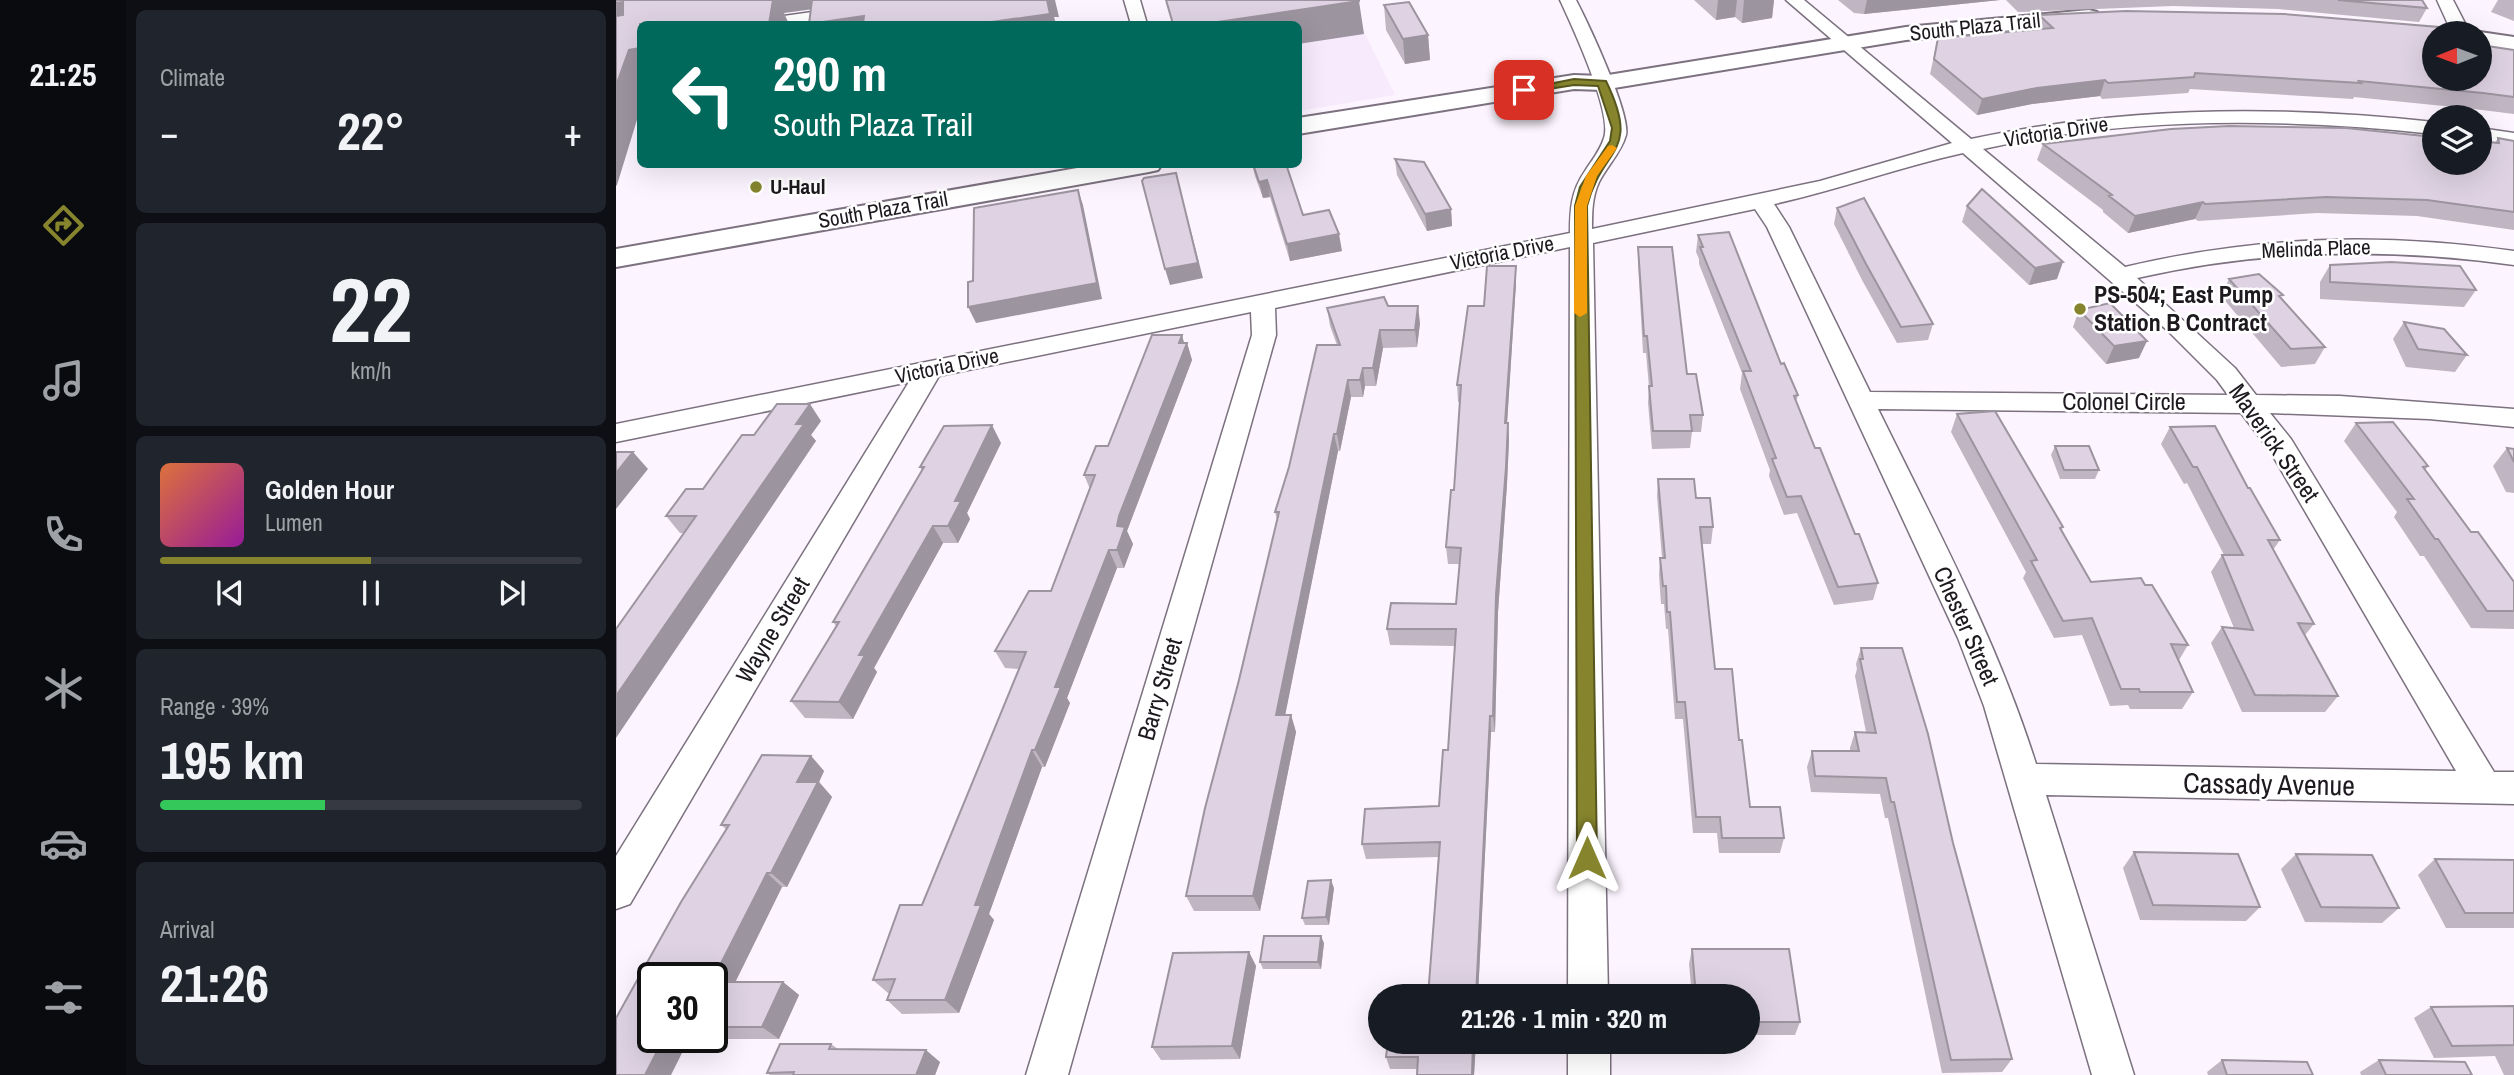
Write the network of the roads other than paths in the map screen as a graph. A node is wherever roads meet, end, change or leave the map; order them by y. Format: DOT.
graph roads {
  1 [pos="1132,0"];
  2 [pos="1568,0"];
  3 [pos="1794,0"];
  4 [pos="2445,0"];
  5 [pos="868,10"];
  6 [pos="2108,16"];
  7 [pos="785,21"];
  8 [pos="1138,21"];
  9 [pos="2455,21"];
  10 [pos="2492,41"];
  11 [pos="1845,44"];
  12 [pos="2514,44"];
  13 [pos="1602,83"];
  14 [pos="1302,125"];
  15 [pos="2422,127"];
  16 [pos="2492,136"];
  17 [pos="1302,139"];
  18 [pos="2514,139"];
  19 [pos="1967,147"];
  20 [pos="1035,168"];
  21 [pos="1126,168"];
  22 [pos="1761,201"];
  23 [pos="1580,237"];
  24 [pos="616,242"];
  25 [pos="616,258"];
  26 [pos="2514,258"];
  27 [pos="2120,275"];
  28 [pos="1261,301"];
  29 [pos="930,369"];
  30 [pos="1860,400"];
  31 [pos="2251,403"];
  32 [pos="2514,418"];
  33 [pos="616,433"];
  34 [pos="2024,779"];
  35 [pos="2499,787"];
  36 [pos="616,891"];
  37 [pos="1588,984"];
  38 [pos="1589,1054"];
  39 [pos="1047,1075"];
  40 [pos="1589,1075"];
  41 [pos="2113,1075"];
  1 -- 8 [label="street"];
  2 -- 13 [label="street"];
  3 -- 11 [label="street, Maverick Street"];
  4 -- 9 [label="street"];
  5 -- 7 [label="street"];
  6 -- 11 [label="main road, South Plaza Trail"];
  10 -- 12 [label="main road"];
  11 -- 13 [label="main road, South Plaza Trail"];
  11 -- 19 [label="street, Maverick Street"];
  13 -- 14 [label="main road, South Plaza Trail"];
  13 -- 17 [label="main road, South Plaza Trail"];
  13 -- 23 [label="street"];
  15 -- 19 [label="street, Victoria Drive"];
  16 -- 18 [label="street"];
  19 -- 22 [label="street, Victoria Drive"];
  19 -- 27 [label="street, Maverick Street"];
  20 -- 24 [label="main road, South Plaza Trail"];
  21 -- 25 [label="main road, South Plaza Trail"];
  22 -- 23 [label="street, Victoria Drive"];
  22 -- 30 [label="street, Chester Street"];
  23 -- 28 [label="street, Victoria Drive"];
  23 -- 37 [label="street"];
  26 -- 27 [label="street, Melinda Place"];
  27 -- 31 [label="street, Maverick Street"];
  28 -- 29 [label="street, Victoria Drive"];
  28 -- 39 [label="street, Barry Street"];
  29 -- 33 [label="street, Victoria Drive"];
  29 -- 36 [label="street, Wayne Street"];
  30 -- 31 [label="street, Colonel Circle"];
  30 -- 34 [label="street, Chester Street"];
  31 -- 32 [label="street, Colonel Circle"];
  31 -- 35 [label="street, Maverick Street"];
  34 -- 35 [label="street, Cassady Avenue"];
  34 -- 41 [label="street, Chester Street"];
  38 -- 40 [label="street"];
}
